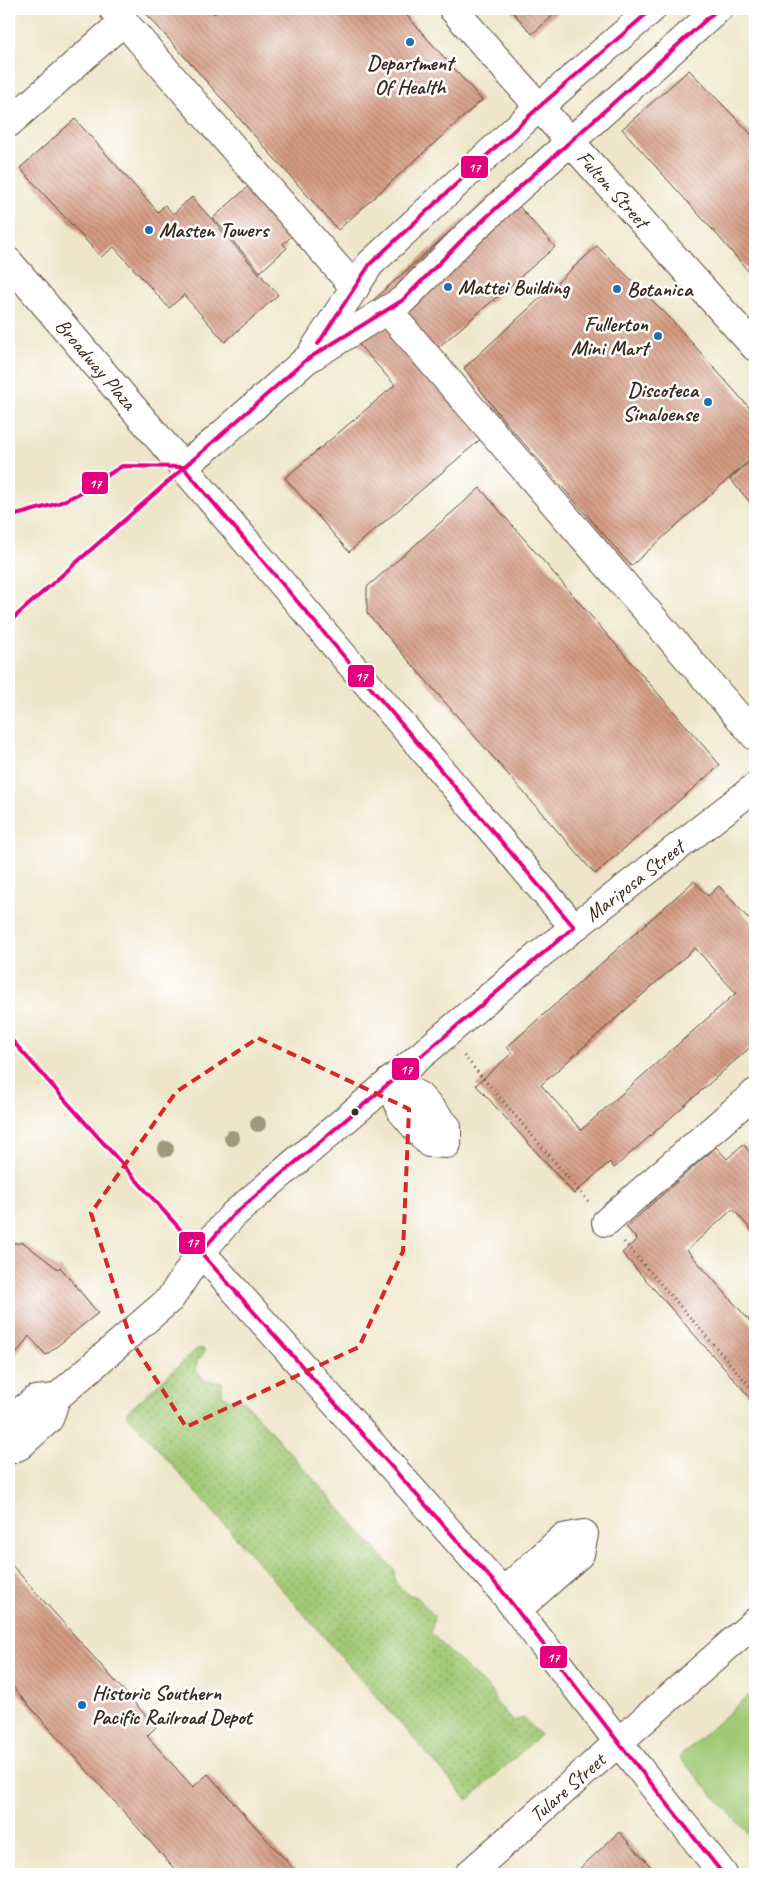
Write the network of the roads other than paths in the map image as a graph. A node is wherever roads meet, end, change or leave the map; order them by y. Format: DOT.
graph roads {
  1 [pos="454,9"];
  2 [pos="652,9"];
  3 [pos="718,9"];
  4 [pos="118,15"];
  5 [pos="539,107"];
  6 [pos="9,123"];
  7 [pos="570,141"];
  8 [pos="9,262"];
  9 [pos="355,288"];
  10 [pos="387,310"];
  11 [pos="755,347"];
  12 [pos="306,360"];
  13 [pos="183,467"];
  14 [pos="755,736"];
  15 [pos="755,787"];
  16 [pos="574,927"];
  17 [pos="754,1095"];
  18 [pos="606,1222"];
  19 [pos="201,1252"];
  20 [pos="56,1398"];
  21 [pos="9,1421"];
  22 [pos="9,1450"];
  23 [pos="755,1622"];
  24 [pos="619,1743"];
  25 [pos="469,1874"];
  26 [pos="723,1874"];
  1 -- 5 [label="street, Fulton Street"];
  2 -- 5 [label="street"];
  3 -- 7 [label="street"];
  4 -- 6 [label="street"];
  4 -- 9 [label="street"];
  5 -- 7 [label="street, Fulton Street"];
  5 -- 9 [label="street"];
  7 -- 10 [label="street"];
  7 -- 11 [label="street, Fulton Street"];
  8 -- 13 [label="street, Broadway Plaza"];
  9 -- 12 [label="street"];
  10 -- 12 [label="street"];
  10 -- 14 [label="street"];
  12 -- 13 [label="street"];
  13 -- 16 [label="street, Broadway Plaza"];
  15 -- 16 [label="street, Mariposa Street"];
  16 -- 19 [label="street, Mariposa Street"];
  17 -- 18 [label="street"];
  19 -- 20 [label="street, Mariposa Street"];
  19 -- 24 [label="street"];
  20 -- 21 [label="street"];
  20 -- 22 [label="street"];
  23 -- 24 [label="street, Tulare Street"];
  24 -- 25 [label="street, Tulare Street"];
  24 -- 26 [label="street"];
}
